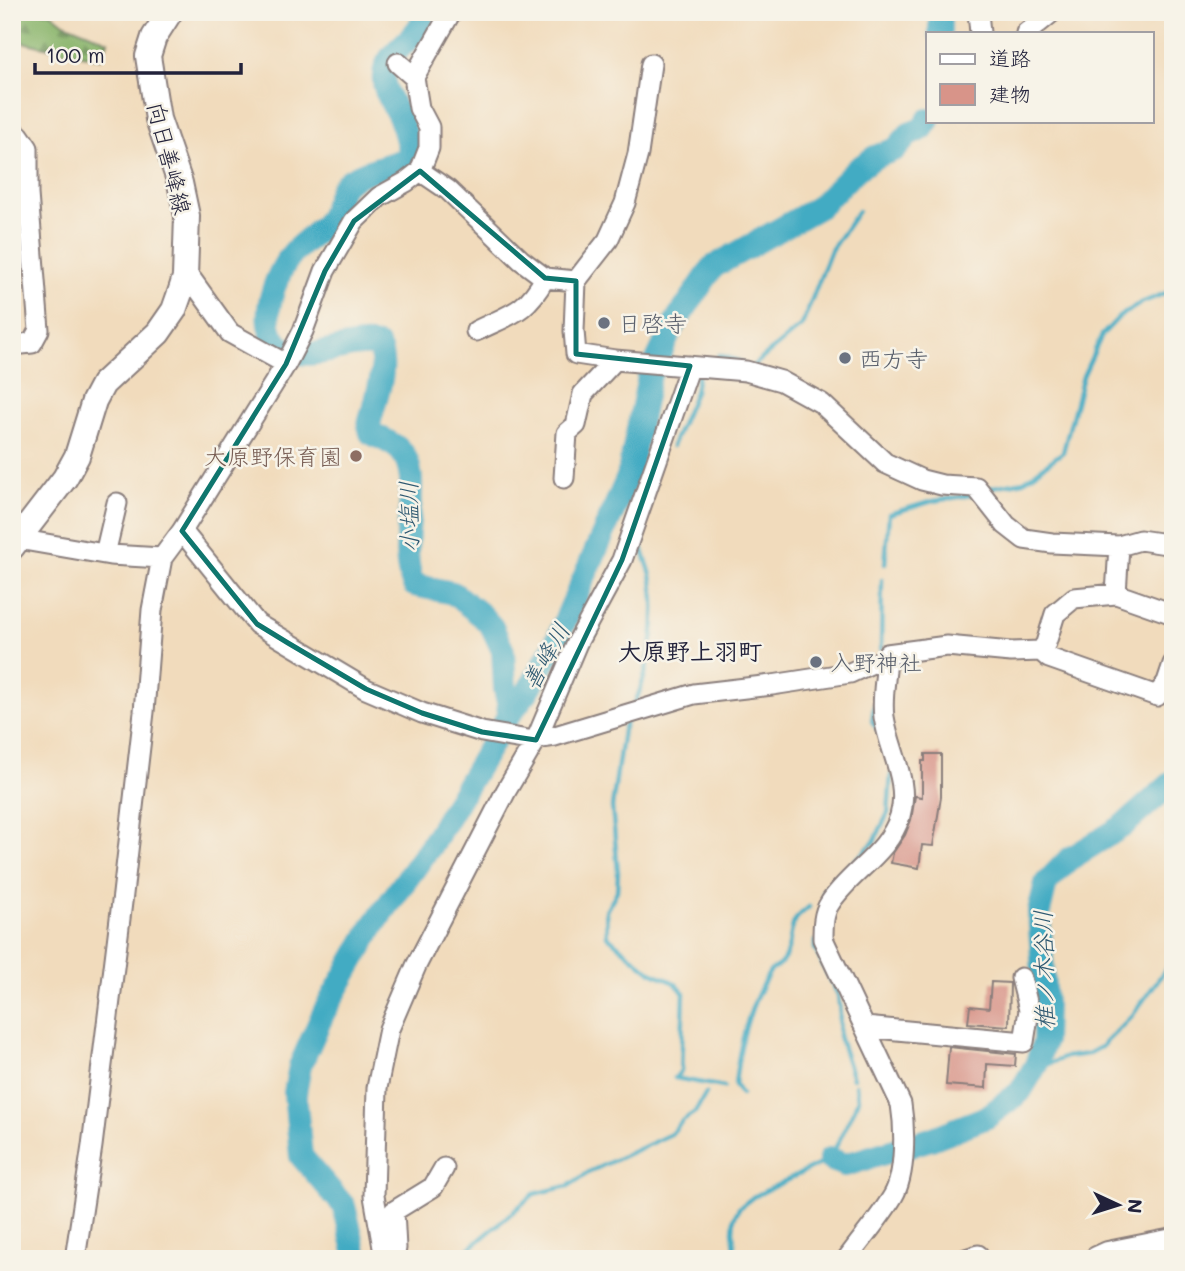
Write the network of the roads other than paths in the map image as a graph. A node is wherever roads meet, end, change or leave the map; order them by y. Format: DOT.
graph roads {
  1 [pos="170,12"];
  2 [pos="450,12"];
  3 [pos="978,12"];
  4 [pos="1052,12"];
  5 [pos="980,32"];
  6 [pos="1027,32"];
  7 [pos="398,63"];
  8 [pos="651,64"];
  9 [pos="414,77"];
  10 [pos="12,134"];
  11 [pos="420,171"];
  12 [pos="185,277"];
  13 [pos="545,278"];
  14 [pos="576,281"];
  15 [pos="476,331"];
  16 [pos="12,345"];
  17 [pos="290,356"];
  18 [pos="615,360"];
  19 [pos="686,365"];
  20 [pos="564,478"];
  21 [pos="117,503"];
  22 [pos="182,531"];
  23 [pos="14,542"];
  24 [pos="1173,545"];
  25 [pos="1119,546"];
  26 [pos="105,554"];
  27 [pos="162,558"];
  28 [pos="1116,594"];
  29 [pos="1173,614"];
  30 [pos="1041,651"];
  31 [pos="887,658"];
  32 [pos="1173,664"];
  33 [pos="532,740"];
  34 [pos="1021,978"];
  35 [pos="865,1027"];
  36 [pos="444,1168"];
  37 [pos="1173,1241"];
  38 [pos="75,1259"];
  39 [pos="385,1259"];
  40 [pos="394,1259"];
  41 [pos="847,1259"];
  42 [pos="966,1259"];
  43 [pos="979,1259"];
  44 [pos="1097,1259"];
  1 -- 12 [label="main road, 向日善峰線"];
  2 -- 9 [label="street"];
  3 -- 5 [label="street"];
  4 -- 6 [label="street"];
  7 -- 9 [label="street"];
  8 -- 14 [label="street"];
  9 -- 11 [label="street"];
  10 -- 16 [label="street"];
  11 -- 13 [label="street"];
  11 -- 17 [label="street"];
  12 -- 17 [label="street"];
  12 -- 23 [label="main road, 向日善峰線"];
  13 -- 14 [label="street"];
  13 -- 15 [label="street"];
  14 -- 18 [label="street"];
  17 -- 22 [label="street"];
  18 -- 19 [label="street"];
  18 -- 20 [label="street"];
  19 -- 25 [label="street"];
  19 -- 33 [label="street"];
  21 -- 26 [label="street"];
  22 -- 27 [label="street"];
  22 -- 33 [label="street"];
  23 -- 26 [label="street"];
  24 -- 25 [label="street"];
  25 -- 28 [label="street"];
  26 -- 27 [label="street"];
  27 -- 38 [label="street"];
  28 -- 29 [label="street"];
  28 -- 30 [label="street"];
  30 -- 31 [label="street"];
  30 -- 32 [label="street"];
  31 -- 33 [label="street"];
  31 -- 35 [label="street"];
  33 -- 39 [label="street"];
  34 -- 35 [label="street"];
  35 -- 41 [label="street"];
  36 -- 40 [label="street"];
  37 -- 44 [label="main road"];
  42 -- 43 [label="street"];
}
